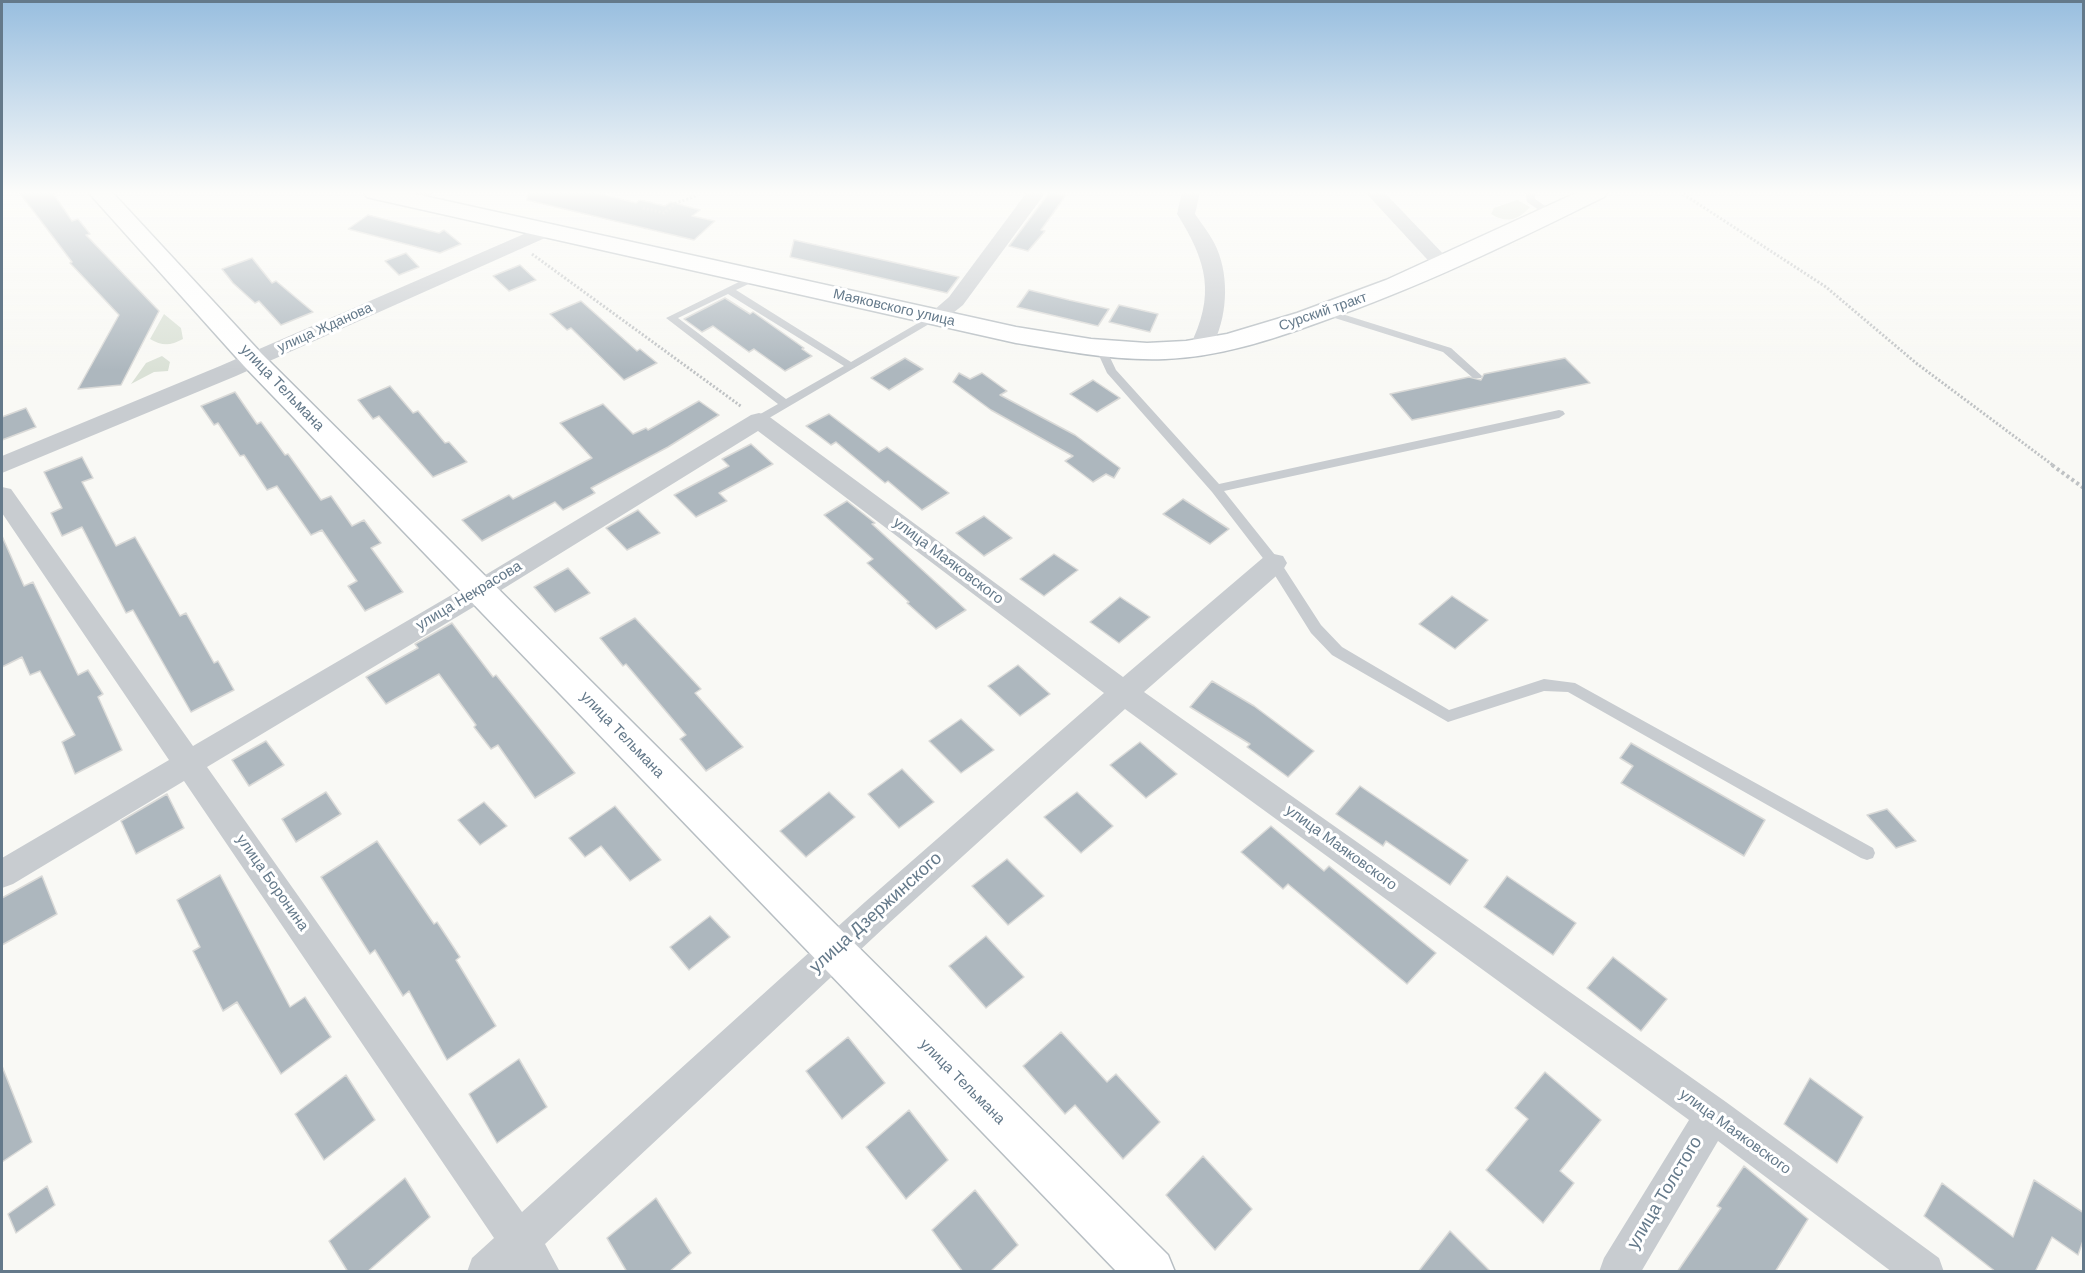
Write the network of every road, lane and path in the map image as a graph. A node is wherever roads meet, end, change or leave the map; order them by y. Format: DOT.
graph roads {
  1 [pos="153,251"];
  2 [pos="500,251"];
  3 [pos="527,251"];
  4 [pos="642,251"];
  5 [pos="993,251"];
  6 [pos="1208,251"];
  7 [pos="1430,251"];
  8 [pos="1474,251"];
  9 [pos="1772,251"];
  10 [pos="1444,266"];
  11 [pos="755,277"];
  12 [pos="729,290"];
  13 [pos="1326,312"];
  14 [pos="936,317"];
  15 [pos="1200,348"];
  16 [pos="1101,349"];
  17 [pos="253,360"];
  18 [pos="852,366"];
  19 [pos="1477,376"];
  20 [pos="785,404"];
  21 [pos="1559,414"];
  22 [pos="759,420"];
  23 [pos="2,465"];
  24 [pos="2084,488"];
  25 [pos="1216,489"];
  26 [pos="2,495"];
  27 [pos="1274,563"];
  28 [pos="481,590"];
  29 [pos="1123,692"];
  30 [pos="188,763"];
  31 [pos="1867,853"];
  32 [pos="2,874"];
  33 [pos="833,951"];
  34 [pos="1713,1115"];
  35 [pos="520,1240"];
  36 [pos="486,1272"];
  37 [pos="541,1272"];
  38 [pos="1151,1272"];
  39 [pos="1618,1272"];
  40 [pos="1925,1272"];
  1 -- 17 [label="street, улица Тельмана"];
  2 -- 17 [label="street, улица Жданова"];
  3 -- 22 [label="path"];
  4 -- 11 [label="street, Маяковского улица"];
  5 -- 14 [label="street"];
  6 -- 15 [label="street"];
  7 -- 10 [label="street"];
  8 -- 10 [label="street, Сурский тракт"];
  9 -- 24 [label="path"];
  10 -- 13 [label="street, Сурский тракт"];
  11 -- 12 [label="lane"];
  11 -- 14 [label="street, Маяковского улица"];
  12 -- 18 [label="lane"];
  12 -- 20 [label="lane"];
  13 -- 15 [label="street, Сурский тракт"];
  13 -- 19 [label="lane"];
  14 -- 16 [label="street, Маяковского улица"];
  14 -- 18 [label="lane, улица Некрасова"];
  15 -- 16 [label="street, Сурский тракт"];
  16 -- 25 [label="lane"];
  17 -- 23 [label="street, улица Жданова"];
  17 -- 28 [label="street, улица Тельмана"];
  18 -- 20 [label="lane, улица Некрасова"];
  20 -- 22 [label="lane, улица Некрасова"];
  21 -- 25 [label="lane"];
  22 -- 28 [label="street, улица Некрасова"];
  22 -- 29 [label="street, улица Маяковского"];
  25 -- 27 [label="lane"];
  26 -- 30 [label="street, улица Боронина"];
  27 -- 29 [label="street, улица Дзержинского"];
  27 -- 31 [label="lane"];
  28 -- 30 [label="street, улица Некрасова"];
  28 -- 33 [label="street, улица Тельмана"];
  29 -- 33 [label="street, улица Дзержинского"];
  29 -- 34 [label="street, улица Маяковского"];
  30 -- 32 [label="street, улица Некрасова"];
  30 -- 35 [label="street, улица Боронина"];
  33 -- 35 [label="street, улица Дзержинского"];
  33 -- 38 [label="street, улица Тельмана"];
  34 -- 39 [label="street, улица Толстого"];
  34 -- 40 [label="street, улица Маяковского"];
  35 -- 36 [label="street, улица Дзержинского"];
  35 -- 37 [label="street, улица Боронина"];
}
